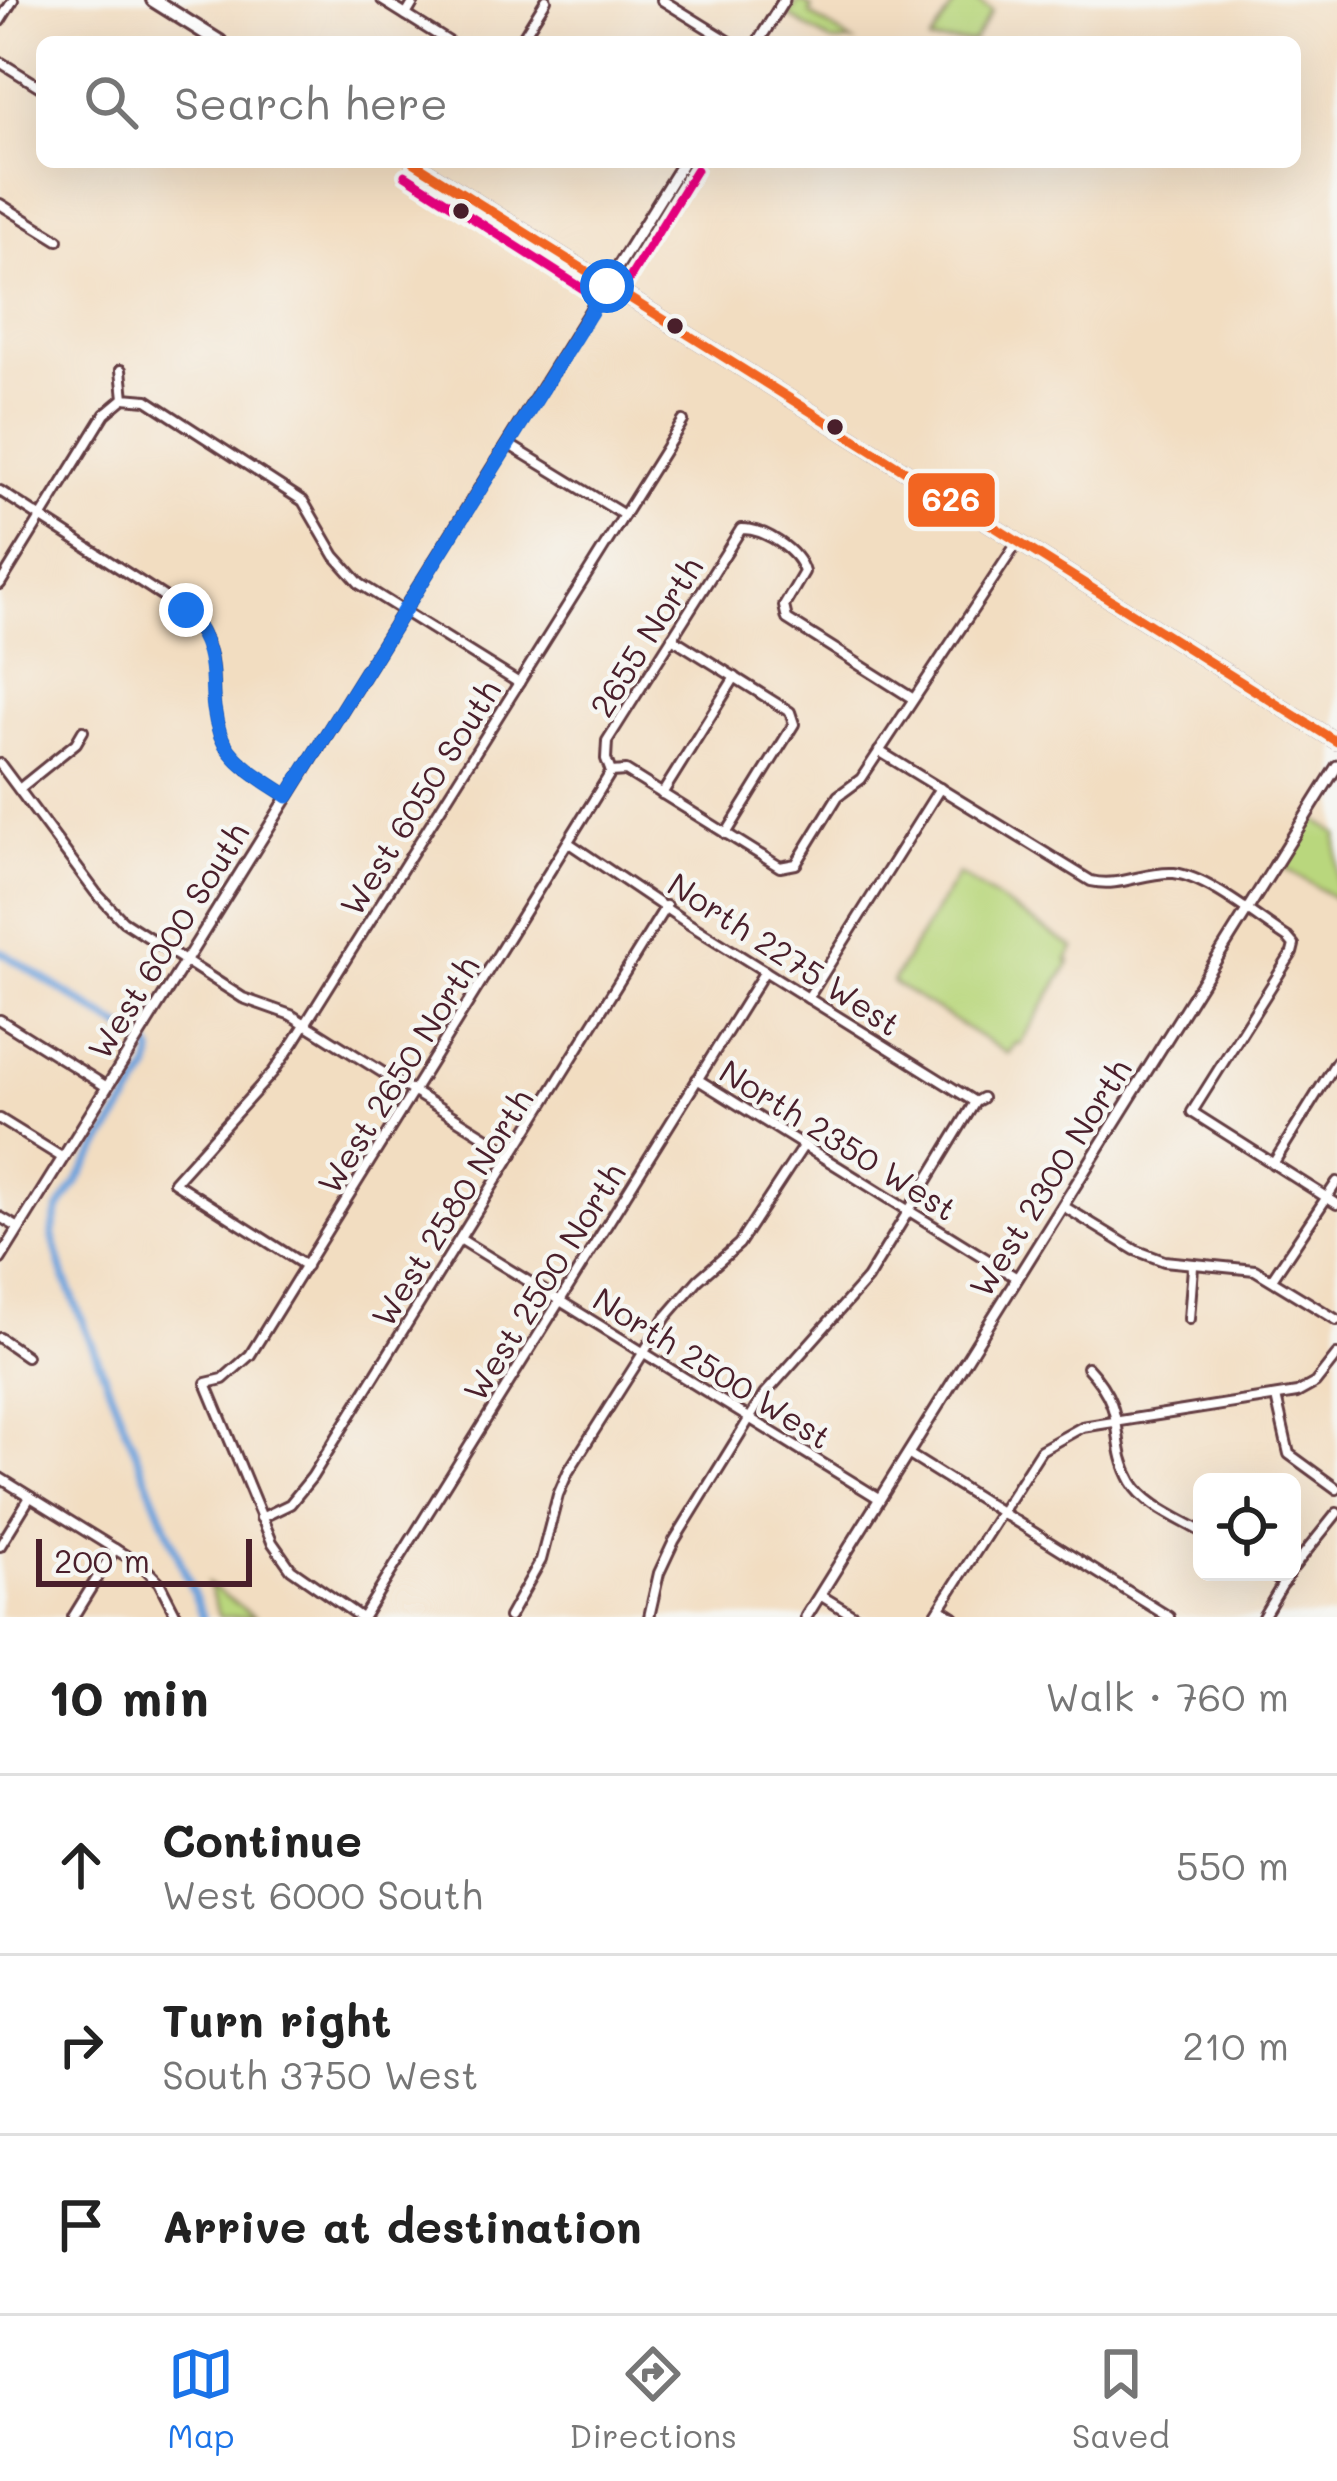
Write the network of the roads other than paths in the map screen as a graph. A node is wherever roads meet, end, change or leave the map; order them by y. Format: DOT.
graph roads {
  1 [pos="13,0"];
  2 [pos="153,0"];
  3 [pos="382,0"];
  4 [pos="415,0"];
  5 [pos="546,0"];
  6 [pos="784,0"];
  7 [pos="666,1"];
  8 [pos="406,15"];
  9 [pos="0,21"];
  10 [pos="210,36"];
  11 [pos="439,36"];
  12 [pos="524,36"];
  13 [pos="721,36"];
  14 [pos="762,36"];
  15 [pos="0,62"];
  16 [pos="36,84"];
  17 [pos="422,168"];
  18 [pos="441,168"];
  19 [pos="679,168"];
  20 [pos="436,177"];
  21 [pos="0,204"];
  22 [pos="58,240"];
  23 [pos="607,286"];
  24 [pos="121,370"];
  25 [pos="124,398"];
  26 [pos="683,421"];
  27 [pos="508,444"];
  28 [pos="0,491"];
  29 [pos="625,514"];
  30 [pos="42,517"];
  31 [pos="1017,542"];
  32 [pos="0,584"];
  33 [pos="403,612"];
  34 [pos="672,638"];
  35 [pos="734,677"];
  36 [pos="519,682"];
  37 [pos="912,698"];
  38 [pos="83,731"];
  39 [pos="1337,742"];
  40 [pos="880,751"];
  41 [pos="0,764"];
  42 [pos="1337,766"];
  43 [pos="610,772"];
  44 [pos="940,788"];
  45 [pos="19,789"];
  46 [pos="662,794"];
  47 [pos="288,796"];
  48 [pos="726,833"];
  49 [pos="569,843"];
  50 [pos="666,906"];
  51 [pos="1247,912"];
  52 [pos="185,962"];
  53 [pos="764,970"];
  54 [pos="808,998"];
  55 [pos="0,1020"];
  56 [pos="306,1024"];
  57 [pos="1337,1060"];
  58 [pos="697,1078"];
  59 [pos="106,1088"];
  60 [pos="414,1092"];
  61 [pos="0,1119"];
  62 [pos="804,1145"];
  63 [pos="513,1154"];
  64 [pos="63,1158"];
  65 [pos="1273,1163"];
  66 [pos="1337,1182"];
  67 [pos="1325,1197"];
  68 [pos="1337,1204"];
  69 [pos="1063,1206"];
  70 [pos="909,1211"];
  71 [pos="0,1216"];
  72 [pos="19,1228"];
  73 [pos="460,1239"];
  74 [pos="0,1258"];
  75 [pos="306,1266"];
  76 [pos="1193,1266"];
  77 [pos="1017,1278"];
  78 [pos="1272,1280"];
  79 [pos="560,1299"];
  80 [pos="1189,1319"];
  81 [pos="1337,1320"];
  82 [pos="0,1338"];
  83 [pos="644,1352"];
  84 [pos="1337,1355"];
  85 [pos="26,1356"];
  86 [pos="1087,1367"];
  87 [pos="1276,1397"];
  88 [pos="750,1418"];
  89 [pos="1119,1421"];
  90 [pos="908,1454"];
  91 [pos="0,1478"];
  92 [pos="1337,1489"];
  93 [pos="30,1497"];
  94 [pos="880,1499"];
  95 [pos="1000,1512"];
  96 [pos="1337,1514"];
  97 [pos="262,1518"];
  98 [pos="1193,1527"];
  99 [pos="0,1546"];
  100 [pos="115,1550"];
  101 [pos="1301,1558"];
  102 [pos="1280,1581"];
  103 [pos="1283,1583"];
  104 [pos="820,1595"];
  105 [pos="937,1613"];
  106 [pos="73,1617"];
  107 [pos="176,1617"];
  108 [pos="361,1617"];
  109 [pos="509,1617"];
  110 [pos="649,1617"];
  111 [pos="806,1617"];
  112 [pos="856,1617"];
  113 [pos="954,1617"];
  114 [pos="1169,1617"];
  115 [pos="1263,1617"];
  1 -- 9 [label="street"];
  2 -- 10 [label="main road"];
  3 -- 8 [label="street"];
  4 -- 8 [label="street"];
  5 -- 12 [label="street"];
  6 -- 14 [label="street"];
  7 -- 13 [label="street"];
  8 -- 11 [label="street"];
  15 -- 16 [label="street"];
  17 -- 20 [label="main road"];
  18 -- 20 [label="street"];
  19 -- 23 [label="street, West 6000 South"];
  20 -- 23 [label="main road"];
  21 -- 22 [label="street"];
  23 -- 27 [label="street, West 6000 South"];
  23 -- 31 [label="main road"];
  24 -- 25 [label="street"];
  25 -- 30 [label="street"];
  25 -- 33 [label="street"];
  26 -- 29 [label="street, West 6050 South"];
  27 -- 29 [label="street"];
  27 -- 33 [label="street, West 6000 South"];
  28 -- 30 [label="street"];
  29 -- 36 [label="street, West 6050 South"];
  30 -- 32 [label="street"];
  30 -- 47 [label="street"];
  31 -- 37 [label="street"];
  31 -- 39 [label="main road"];
  33 -- 36 [label="street"];
  33 -- 47 [label="street, West 6000 South"];
  34 -- 35 [label="street"];
  34 -- 37 [label="street, 2655 North"];
  34 -- 43 [label="street, 2655 North"];
  35 -- 46 [label="street"];
  35 -- 48 [label="street"];
  36 -- 56 [label="street, West 6050 South"];
  37 -- 40 [label="street"];
  38 -- 45 [label="street"];
  40 -- 44 [label="street"];
  40 -- 48 [label="street"];
  41 -- 45 [label="street"];
  42 -- 51 [label="street, West 2300 North"];
  43 -- 46 [label="street"];
  43 -- 49 [label="street, West 2650 North"];
  44 -- 51 [label="street"];
  44 -- 54 [label="street"];
  45 -- 52 [label="street"];
  46 -- 48 [label="street"];
  47 -- 52 [label="street, West 6000 South"];
  49 -- 50 [label="street, North 2275 West"];
  49 -- 60 [label="street, West 2650 North"];
  50 -- 53 [label="street, North 2275 West"];
  50 -- 63 [label="street, West 2580 North"];
  51 -- 65 [label="street"];
  51 -- 69 [label="street, West 2300 North"];
  52 -- 56 [label="street"];
  52 -- 59 [label="street, West 6000 South"];
  53 -- 54 [label="street, North 2275 West"];
  53 -- 58 [label="street, West 2500 North"];
  54 -- 70 [label="street, North 2275 West"];
  55 -- 59 [label="street"];
  56 -- 60 [label="street"];
  56 -- 75 [label="street, West 6050 South"];
  57 -- 65 [label="street"];
  58 -- 62 [label="street, North 2350 West"];
  58 -- 79 [label="street, West 2500 North"];
  59 -- 64 [label="street, West 6000 South"];
  60 -- 63 [label="street"];
  60 -- 75 [label="street, West 2650 North"];
  61 -- 64 [label="street"];
  62 -- 70 [label="street, North 2350 West"];
  62 -- 83 [label="street"];
  63 -- 73 [label="street, West 2580 North"];
  64 -- 72 [label="street, West 6000 South"];
  65 -- 67 [label="street"];
  66 -- 67 [label="street"];
  67 -- 68 [label="street"];
  67 -- 78 [label="street"];
  69 -- 76 [label="street"];
  69 -- 77 [label="street, West 2300 North"];
  70 -- 77 [label="street, North 2350 West"];
  70 -- 88 [label="street"];
  71 -- 72 [label="street"];
  72 -- 74 [label="street, West 6000 South"];
  73 -- 79 [label="street, North 2500 West"];
  73 -- 97 [label="street, West 2580 North"];
  75 -- 97 [label="street, West 2650 North"];
  76 -- 78 [label="street"];
  76 -- 80 [label="street"];
  77 -- 90 [label="street, West 2300 North"];
  78 -- 81 [label="street"];
  79 -- 83 [label="street, North 2500 West"];
  79 -- 108 [label="street, West 2500 North"];
  82 -- 85 [label="street"];
  83 -- 88 [label="street, North 2500 West"];
  83 -- 109 [label="street"];
  84 -- 87 [label="street"];
  86 -- 89 [label="street"];
  87 -- 89 [label="street"];
  87 -- 92 [label="street"];
  88 -- 94 [label="street, North 2500 West"];
  88 -- 110 [label="street"];
  89 -- 95 [label="street"];
  89 -- 98 [label="street"];
  90 -- 94 [label="street, West 2300 North"];
  90 -- 95 [label="street"];
  91 -- 93 [label="street"];
  93 -- 99 [label="street"];
  93 -- 100 [label="street"];
  94 -- 104 [label="street, West 2300 North"];
  95 -- 105 [label="street"];
  95 -- 114 [label="street"];
  96 -- 101 [label="street"];
  97 -- 108 [label="street"];
  100 -- 106 [label="street"];
  100 -- 107 [label="street"];
  102 -- 103 [label="street"];
  103 -- 115 [label="street"];
  104 -- 111 [label="street, West 2300 North"];
  104 -- 112 [label="street"];
  105 -- 113 [label="street"];
}
